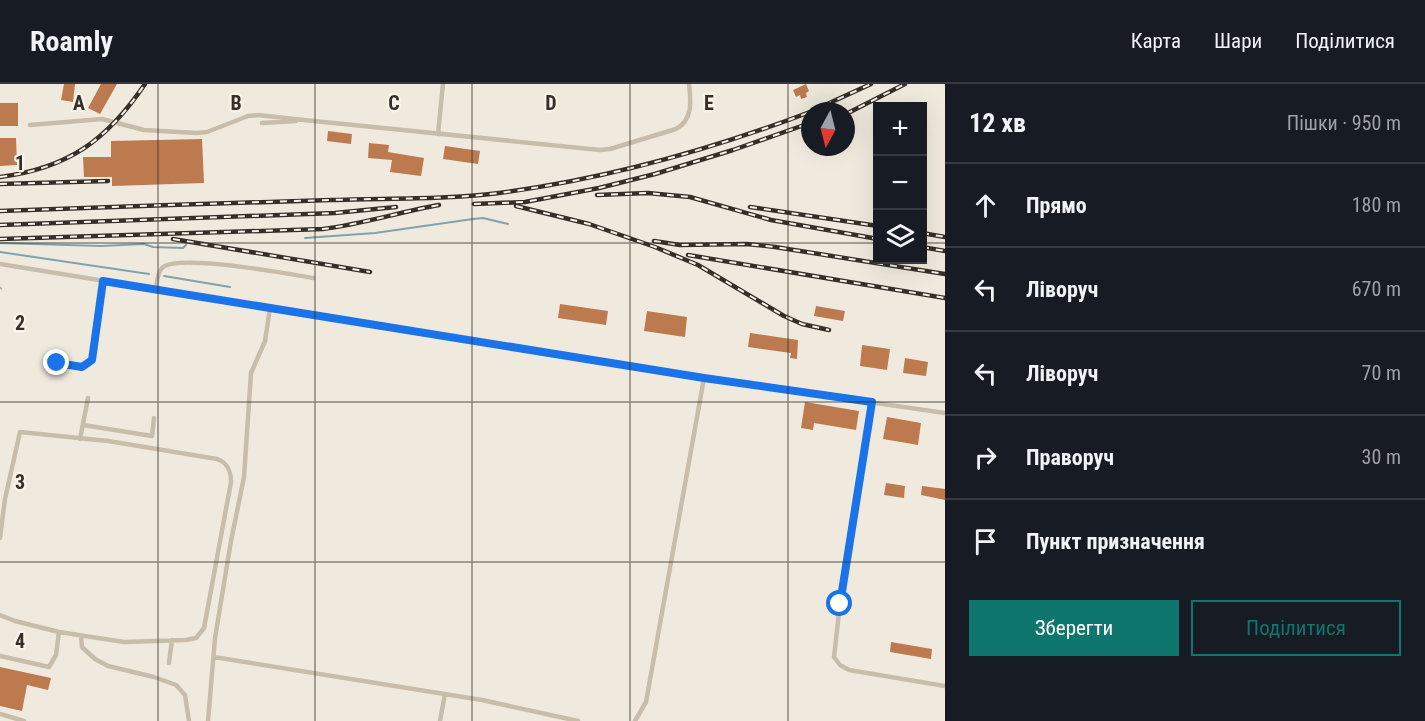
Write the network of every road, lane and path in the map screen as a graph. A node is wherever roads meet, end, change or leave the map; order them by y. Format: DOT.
graph roads {
  1 [pos="443,84"];
  2 [pos="689,84"];
  3 [pos="304,120"];
  4 [pos="262,123"];
  5 [pos="30,125"];
  6 [pos="438,134"];
  7 [pos="0,264"];
  8 [pos="313,278"];
  9 [pos="103,281"];
  10 [pos="0,287"];
  11 [pos="156,289"];
  12 [pos="3,291"];
  13 [pos="270,308"];
  14 [pos="57,363"];
  15 [pos="704,378"];
  16 [pos="88,398"];
  17 [pos="872,402"];
  18 [pos="945,413"];
  19 [pos="154,418"];
  20 [pos="83,426"];
  21 [pos="80,440"];
  22 [pos="0,538"];
  23 [pos="0,615"];
  24 [pos="59,632"];
  25 [pos="81,636"];
  26 [pos="172,640"];
  27 [pos="0,656"];
  28 [pos="214,657"];
  29 [pos="169,663"];
  30 [pos="945,686"];
  31 [pos="445,694"];
  32 [pos="0,714"];
  33 [pos="24,721"];
  34 [pos="189,721"];
  35 [pos="208,721"];
  36 [pos="440,721"];
  37 [pos="578,721"];
  38 [pos="635,721"];
  1 -- 6 [label="lane"];
  2 -- 6 [label="lane"];
  3 -- 4 [label="lane"];
  3 -- 5 [label="lane"];
  3 -- 6 [label="lane"];
  7 -- 9 [label="lane"];
  8 -- 11 [label="lane"];
  9 -- 11 [label="lane"];
  9 -- 14 [label="lane"];
  10 -- 12 [label="path"];
  11 -- 13 [label="lane"];
  13 -- 15 [label="lane"];
  13 -- 28 [label="lane"];
  15 -- 17 [label="lane"];
  15 -- 38 [label="lane"];
  16 -- 20 [label="lane"];
  17 -- 18 [label="lane"];
  17 -- 30 [label="lane"];
  19 -- 20 [label="lane"];
  20 -- 21 [label="lane"];
  21 -- 22 [label="lane"];
  21 -- 26 [label="lane"];
  23 -- 24 [label="lane"];
  24 -- 25 [label="lane"];
  24 -- 27 [label="lane"];
  25 -- 26 [label="lane"];
  25 -- 34 [label="lane"];
  26 -- 29 [label="lane"];
  28 -- 31 [label="lane"];
  28 -- 35 [label="lane"];
  31 -- 36 [label="lane"];
  31 -- 37 [label="lane"];
  32 -- 33 [label="lane"];
}
